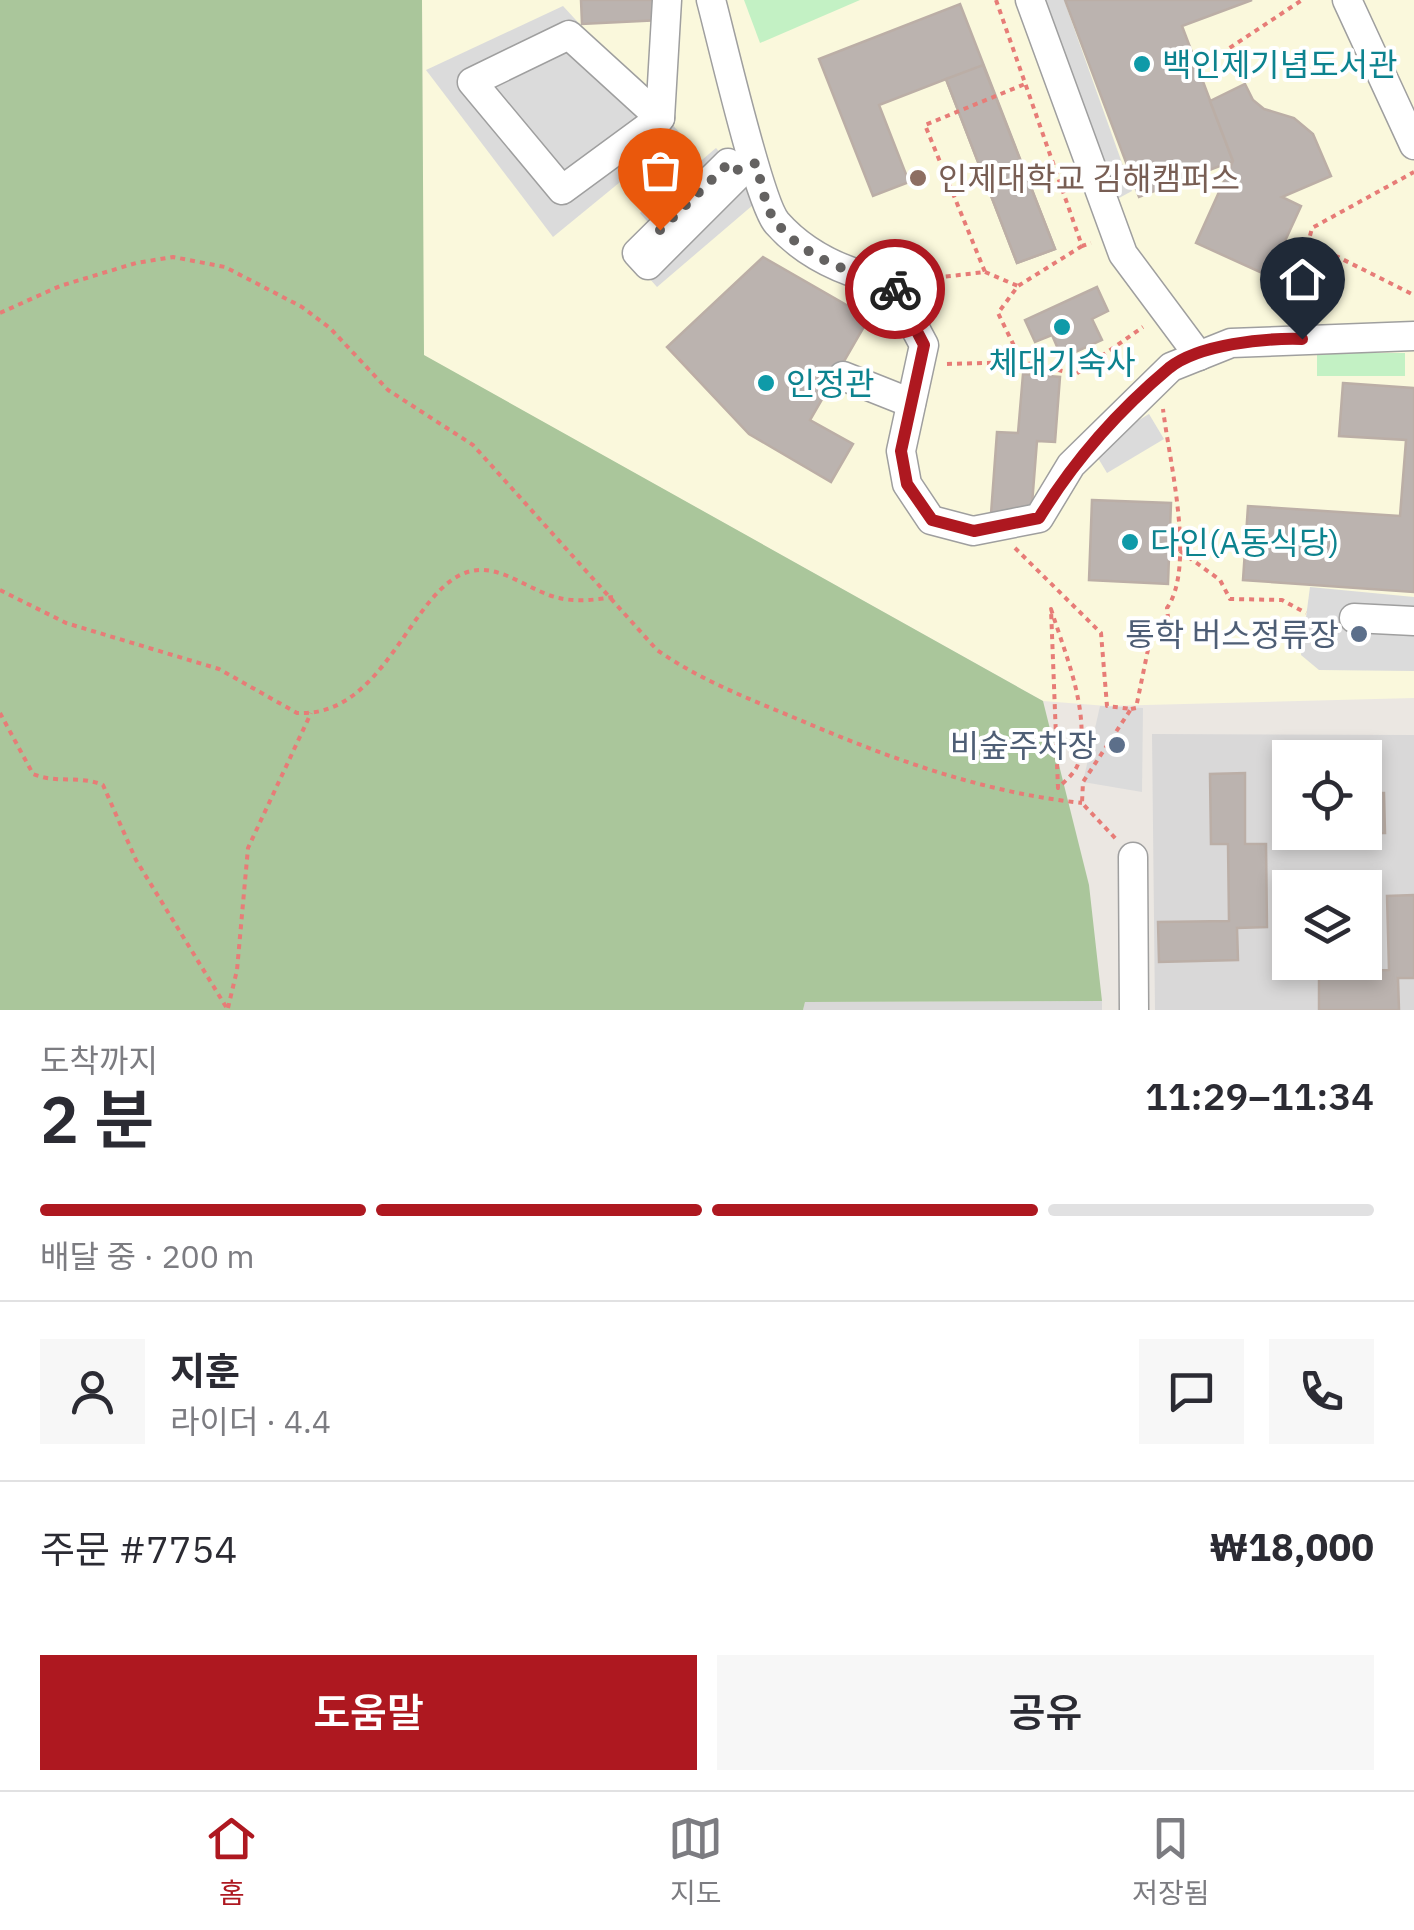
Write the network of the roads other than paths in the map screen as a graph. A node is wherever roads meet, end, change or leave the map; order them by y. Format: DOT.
graph roads {
  1 [pos="667,0"];
  2 [pos="711,0"];
  3 [pos="1030,0"];
  4 [pos="1347,0"];
  5 [pos="660,118"];
  6 [pos="1414,144"];
  7 [pos="1414,336"];
  8 [pos="1199,356"];
  9 [pos="843,376"];
  10 [pos="911,403"];
  11 [pos="1354,618"];
  12 [pos="1414,621"];
  13 [pos="1133,857"];
  14 [pos="1134,1010"];
  1 -- 5 [label="street"];
  2 -- 10 [label="street"];
  3 -- 8 [label="street"];
  4 -- 6 [label="street"];
  5 -- 5 [label="street"];
  7 -- 8 [label="street"];
  8 -- 10 [label="street"];
  9 -- 10 [label="street"];
  11 -- 12 [label="street"];
  13 -- 14 [label="street"];
}
